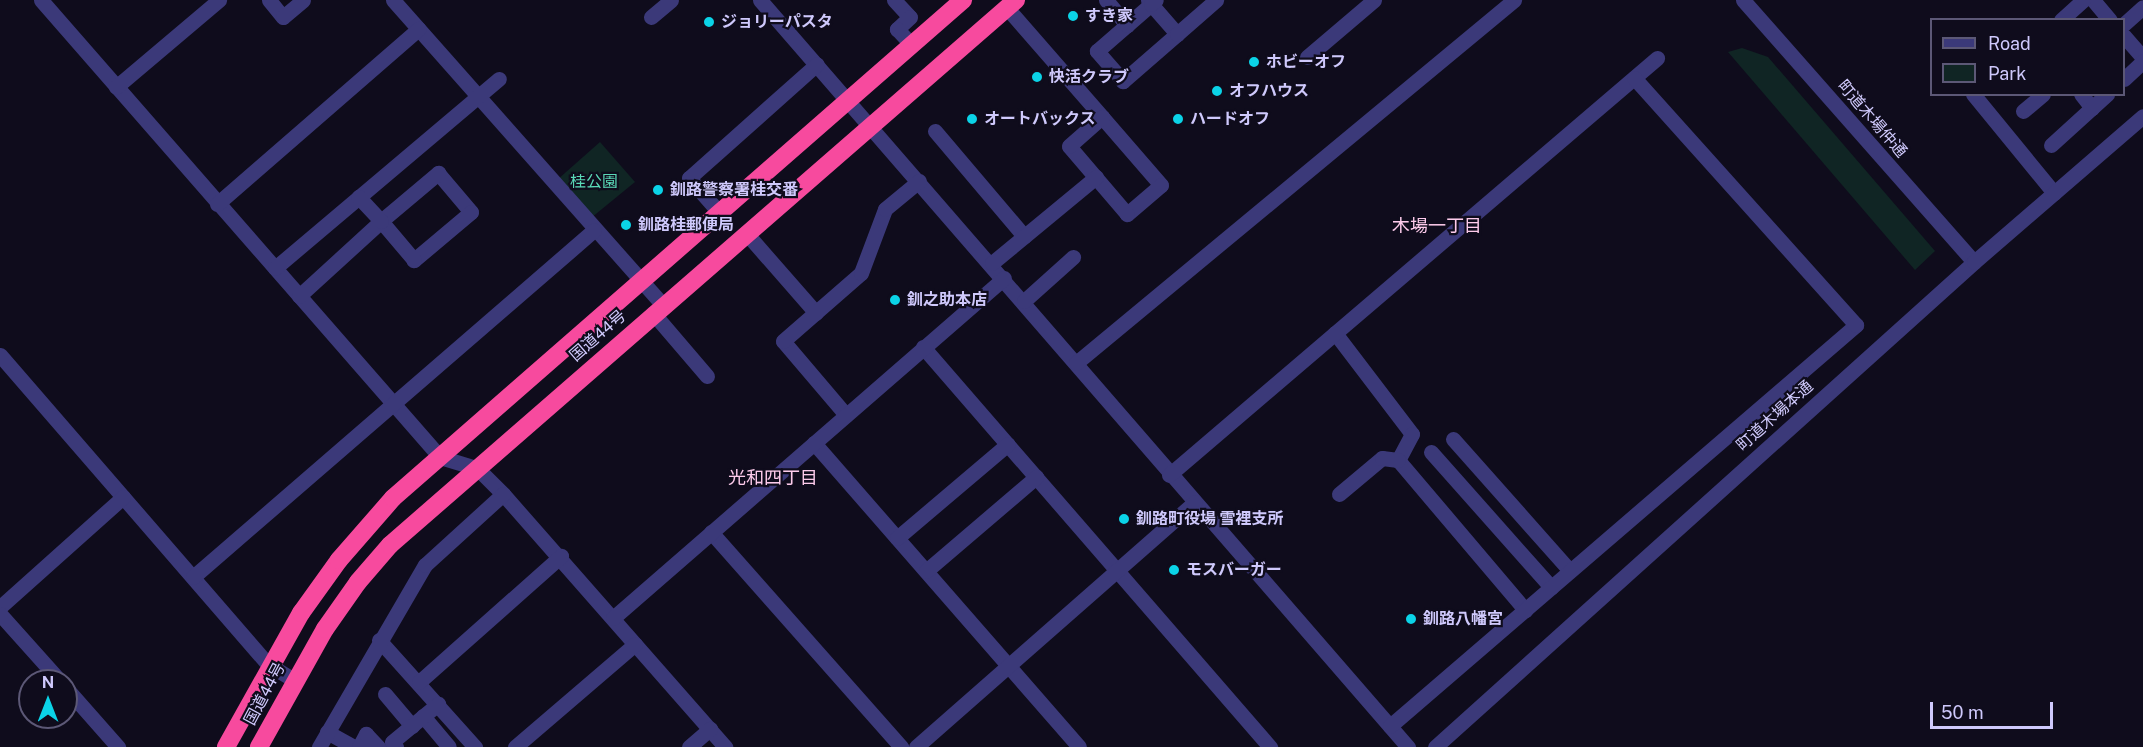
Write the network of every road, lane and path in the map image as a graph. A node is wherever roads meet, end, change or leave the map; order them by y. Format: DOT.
graph roads {
  1 [pos="41,0"];
  2 [pos="219,0"];
  3 [pos="268,0"];
  4 [pos="303,0"];
  5 [pos="393,0"];
  6 [pos="671,0"];
  7 [pos="760,0"];
  8 [pos="894,0"];
  9 [pos="963,0"];
  10 [pos="1106,0"];
  11 [pos="1216,0"];
  12 [pos="1374,0"];
  13 [pos="1514,0"];
  14 [pos="1743,0"];
  15 [pos="2083,0"];
  16 [pos="2093,0"];
  17 [pos="1152,1"];
  18 [pos="1011,4"];
  19 [pos="2143,7"];
  20 [pos="651,17"];
  21 [pos="2063,18"];
  22 [pos="2108,18"];
  23 [pos="2125,23"];
  24 [pos="1127,25"];
  25 [pos="418,28"];
  26 [pos="1177,34"];
  27 [pos="2125,37"];
  28 [pos="911,44"];
  29 [pos="1307,57"];
  30 [pos="1657,58"];
  31 [pos="2143,60"];
  32 [pos="817,64"];
  33 [pos="1634,78"];
  34 [pos="2125,78"];
  35 [pos="499,79"];
  36 [pos="116,87"];
  37 [pos="478,96"];
  38 [pos="1975,96"];
  39 [pos="2041,96"];
  40 [pos="2083,96"];
  41 [pos="2105,96"];
  42 [pos="848,100"];
  43 [pos="2092,108"];
  44 [pos="2023,111"];
  45 [pos="2143,116"];
  46 [pos="1102,117"];
  47 [pos="871,126"];
  48 [pos="935,131"];
  49 [pos="2051,145"];
  50 [pos="1096,177"];
  51 [pos="919,181"];
  52 [pos="2054,193"];
  53 [pos="359,197"];
  54 [pos="217,204"];
  55 [pos="718,211"];
  56 [pos="381,222"];
  57 [pos="594,230"];
  58 [pos="746,233"];
  59 [pos="1024,236"];
  60 [pos="1073,257"];
  61 [pos="1974,262"];
  62 [pos="992,264"];
  63 [pos="275,268"];
  64 [pos="1005,278"];
  65 [pos="639,279"];
  66 [pos="299,296"];
  67 [pos="1024,301"];
  68 [pos="658,309"];
  69 [pos="816,313"];
  70 [pos="1335,333"];
  71 [pos="923,347"];
  72 [pos="0,355"];
  73 [pos="1076,363"];
  74 [pos="707,376"];
  75 [pos="392,403"];
  76 [pos="846,415"];
  77 [pos="1453,440"];
  78 [pos="814,443"];
  79 [pos="1008,444"];
  80 [pos="1431,452"];
  81 [pos="440,457"];
  82 [pos="1398,460"];
  83 [pos="477,468"];
  84 [pos="1169,475"];
  85 [pos="1036,477"];
  86 [pos="1496,487"];
  87 [pos="503,494"];
  88 [pos="1338,494"];
  89 [pos="123,497"];
  90 [pos="1195,502"];
  91 [pos="1477,504"];
  92 [pos="711,532"];
  93 [pos="897,538"];
  94 [pos="561,556"];
  95 [pos="926,571"];
  96 [pos="1117,571"];
  97 [pos="1570,571"];
  98 [pos="193,577"];
  99 [pos="1551,587"];
  100 [pos="0,607"];
  101 [pos="1525,610"];
  102 [pos="0,614"];
  103 [pos="613,618"];
  104 [pos="379,640"];
  105 [pos="635,644"];
  106 [pos="269,665"];
  107 [pos="1009,665"];
  108 [pos="49,669"];
  109 [pos="294,680"];
  110 [pos="419,682"];
  111 [pos="386,694"];
  112 [pos="78,702"];
  113 [pos="438,704"];
  114 [pos="418,721"];
  115 [pos="1390,726"];
  116 [pos="710,729"];
  117 [pos="327,732"];
  118 [pos="388,746"];
  119 [pos="118,747"];
  120 [pos="226,747"];
  121 [pos="259,747"];
  122 [pos="319,747"];
  123 [pos="354,747"];
  124 [pos="359,747"];
  125 [pos="449,747"];
  126 [pos="475,747"];
  127 [pos="515,747"];
  128 [pos="689,747"];
  129 [pos="725,747"];
  130 [pos="901,747"];
  131 [pos="916,747"];
  132 [pos="1080,747"];
  133 [pos="1270,747"];
  134 [pos="1408,747"];
  135 [pos="1435,747"];
  1 -- 36 [label="street"];
  2 -- 36 [label="street"];
  3 -- 4 [label="street"];
  5 -- 25 [label="street"];
  6 -- 20 [label="street"];
  7 -- 32 [label="street"];
  8 -- 28 [label="street"];
  9 -- 28 [label="highway, 国道44号"];
  10 -- 24 [label="street"];
  11 -- 26 [label="street"];
  12 -- 29 [label="street"];
  13 -- 73 [label="street"];
  14 -- 61 [label="street, 町道木場仲通"];
  15 -- 21 [label="street"];
  16 -- 22 [label="street"];
  17 -- 24 [label="street"];
  17 -- 26 [label="street"];
  18 -- 46 [label="street"];
  18 -- 47 [label="highway, 国道44号"];
  19 -- 23 [label="street"];
  24 -- 26 [label="street"];
  25 -- 37 [label="street"];
  25 -- 54 [label="street"];
  27 -- 31 [label="street"];
  28 -- 42 [label="highway, 国道44号"];
  30 -- 33 [label="street"];
  31 -- 34 [label="street"];
  32 -- 42 [label="street"];
  32 -- 55 [label="street"];
  33 -- 70 [label="street"];
  33 -- 97 [label="street"];
  35 -- 37 [label="street"];
  36 -- 54 [label="street"];
  37 -- 53 [label="street"];
  37 -- 57 [label="street"];
  38 -- 52 [label="street"];
  39 -- 44 [label="street"];
  40 -- 43 [label="street"];
  41 -- 43 [label="street"];
  42 -- 47 [label="street"];
  42 -- 55 [label="highway, 国道44号"];
  43 -- 49 [label="street"];
  45 -- 52 [label="street, 町道木場本通"];
  46 -- 50 [label="street"];
  46 -- 50 [label="street"];
  47 -- 51 [label="street"];
  47 -- 58 [label="highway, 国道44号"];
  48 -- 59 [label="street"];
  50 -- 59 [label="street"];
  51 -- 62 [label="street"];
  51 -- 69 [label="street"];
  52 -- 61 [label="street, 町道木場本通"];
  53 -- 56 [label="street"];
  53 -- 63 [label="street"];
  54 -- 63 [label="street"];
  55 -- 65 [label="highway, 国道44号"];
  56 -- 56 [label="street"];
  56 -- 66 [label="street"];
  57 -- 65 [label="street"];
  57 -- 75 [label="street"];
  58 -- 68 [label="highway, 国道44号"];
  58 -- 69 [label="street"];
  59 -- 62 [label="street"];
  60 -- 67 [label="street"];
  61 -- 135 [label="street, 町道木場本通"];
  62 -- 64 [label="street"];
  63 -- 66 [label="street"];
  64 -- 67 [label="street"];
  64 -- 71 [label="street"];
  65 -- 68 [label="street"];
  65 -- 81 [label="highway, 国道44号"];
  66 -- 75 [label="street"];
  67 -- 73 [label="street"];
  68 -- 74 [label="street"];
  68 -- 83 [label="highway, 国道44号"];
  69 -- 76 [label="street"];
  70 -- 82 [label="street"];
  70 -- 84 [label="street"];
  71 -- 76 [label="street"];
  71 -- 79 [label="street"];
  72 -- 89 [label="street"];
  73 -- 84 [label="street"];
  75 -- 81 [label="street"];
  75 -- 98 [label="street"];
  76 -- 78 [label="street"];
  77 -- 86 [label="street"];
  78 -- 92 [label="street"];
  78 -- 93 [label="street"];
  79 -- 85 [label="street"];
  79 -- 93 [label="street"];
  80 -- 91 [label="street"];
  81 -- 83 [label="street"];
  81 -- 106 [label="highway, 国道44号"];
  82 -- 88 [label="street"];
  82 -- 101 [label="street"];
  83 -- 87 [label="street"];
  83 -- 109 [label="highway, 国道44号"];
  84 -- 90 [label="street"];
  85 -- 95 [label="street"];
  85 -- 96 [label="street"];
  86 -- 91 [label="street"];
  86 -- 97 [label="street"];
  87 -- 94 [label="street"];
  87 -- 104 [label="street"];
  89 -- 98 [label="street"];
  89 -- 100 [label="street"];
  90 -- 96 [label="street"];
  90 -- 115 [label="street"];
  91 -- 99 [label="street"];
  92 -- 103 [label="street"];
  92 -- 130 [label="street"];
  93 -- 95 [label="street"];
  94 -- 103 [label="street"];
  94 -- 110 [label="street"];
  95 -- 107 [label="street"];
  96 -- 107 [label="street"];
  96 -- 133 [label="street"];
  97 -- 99 [label="street"];
  98 -- 106 [label="street"];
  99 -- 101 [label="street"];
  101 -- 115 [label="street"];
  102 -- 108 [label="street"];
  103 -- 105 [label="street"];
  104 -- 110 [label="street"];
  104 -- 117 [label="street"];
  105 -- 116 [label="street"];
  105 -- 127 [label="street"];
  106 -- 109 [label="street"];
  106 -- 120 [label="highway, 国道44号"];
  107 -- 131 [label="street"];
  107 -- 132 [label="street"];
  109 -- 121 [label="highway, 国道44号"];
  110 -- 113 [label="street"];
  111 -- 114 [label="street"];
  112 -- 119 [label="street"];
  113 -- 114 [label="street"];
  113 -- 126 [label="street"];
  114 -- 118 [label="street"];
  114 -- 125 [label="street"];
  115 -- 134 [label="street"];
  116 -- 128 [label="street"];
  116 -- 129 [label="street"];
  117 -- 122 [label="street"];
  117 -- 123 [label="street"];
  118 -- 124 [label="street"];
}
